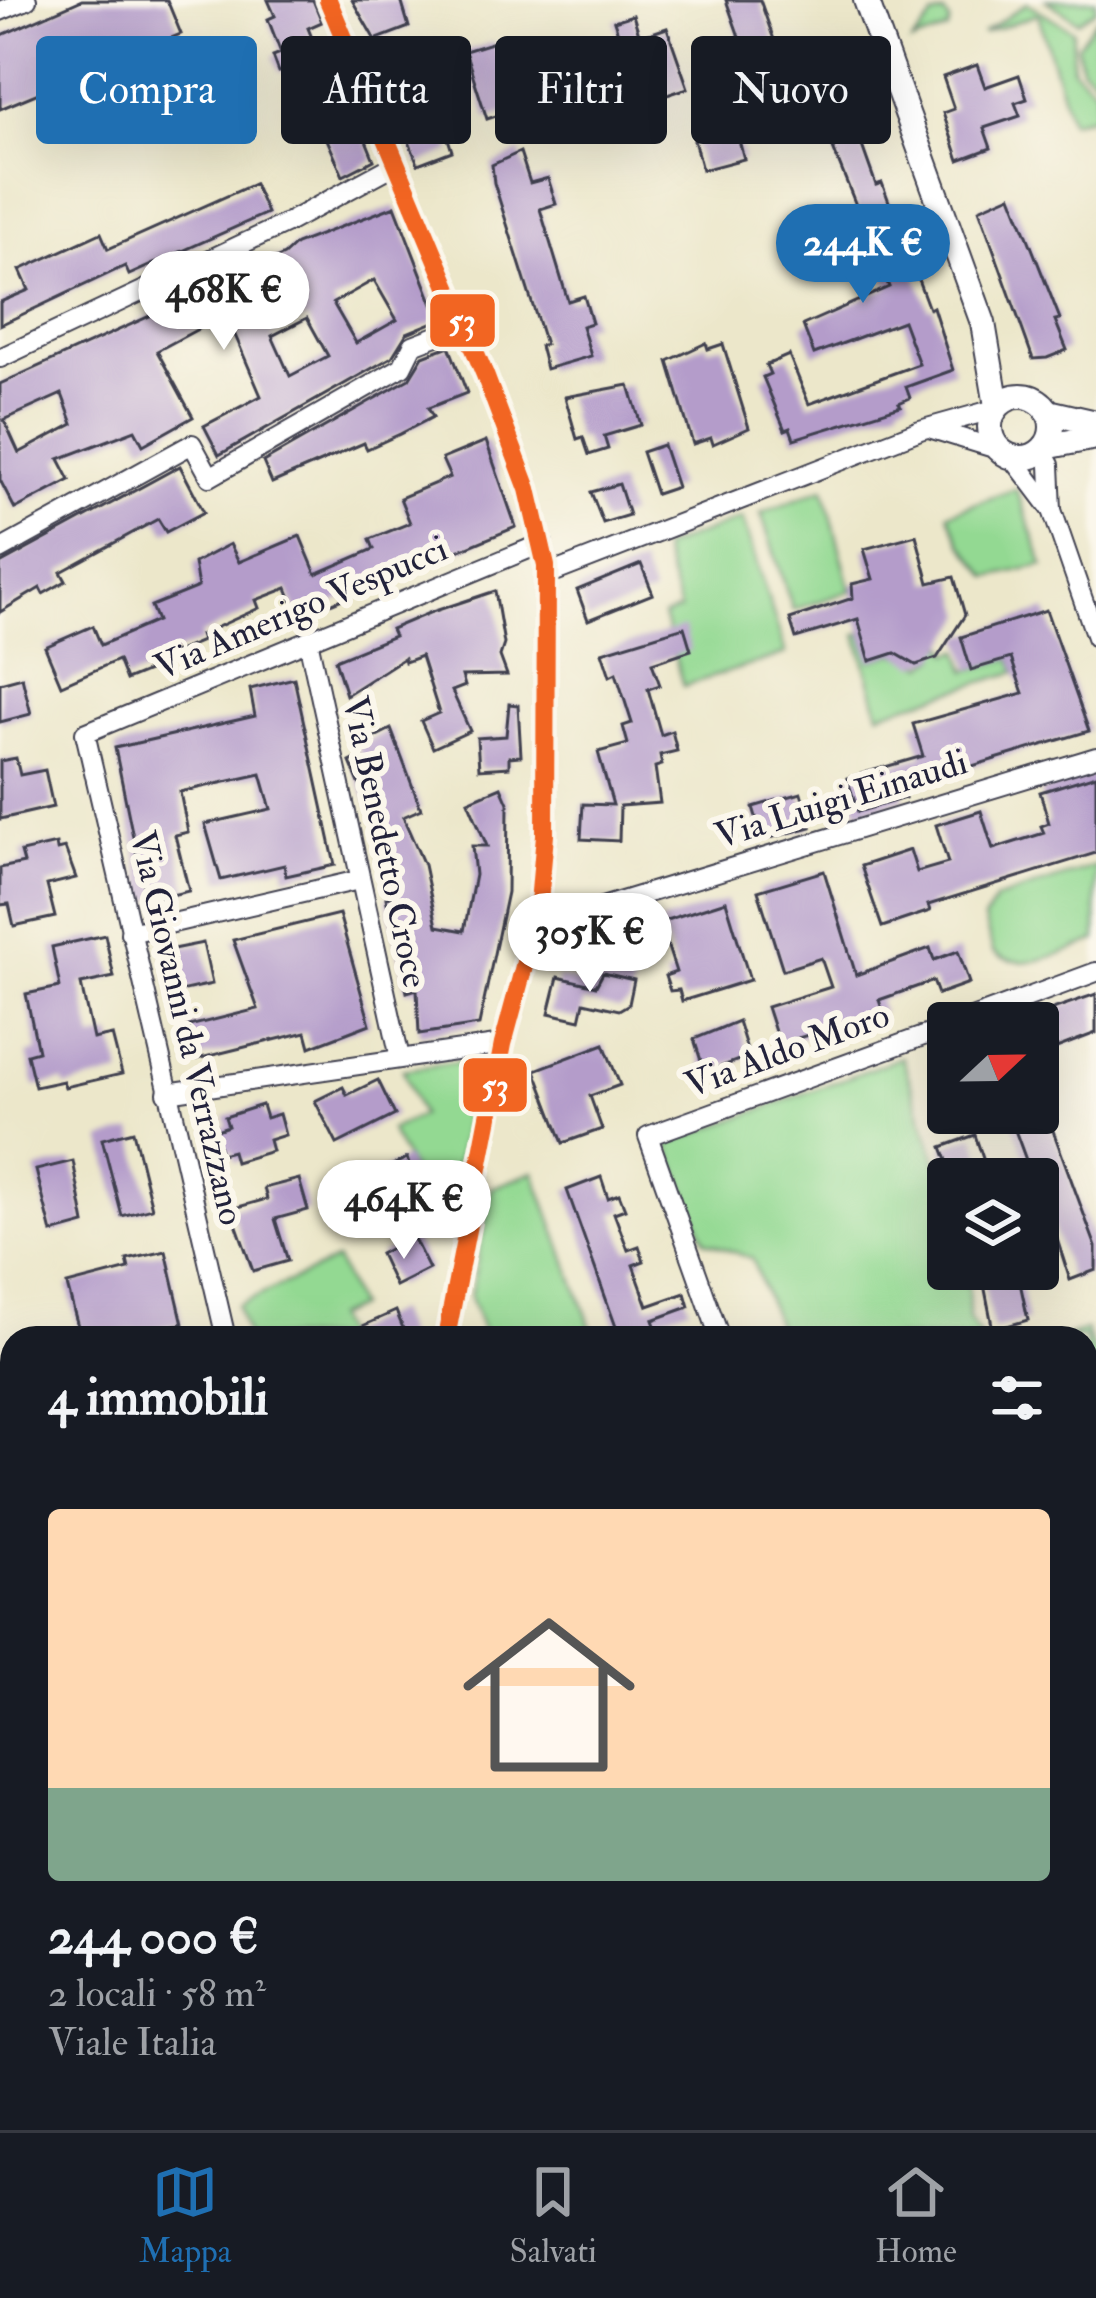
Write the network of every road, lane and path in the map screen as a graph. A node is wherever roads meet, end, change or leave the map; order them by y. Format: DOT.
graph roads {
  1 [pos="27,0"];
  2 [pos="328,0"];
  3 [pos="866,0"];
  4 [pos="0,11"];
  5 [pos="398,164"];
  6 [pos="983,323"];
  7 [pos="465,325"];
  8 [pos="0,358"];
  9 [pos="1022,396"];
  10 [pos="996,407"];
  11 [pos="1048,412"];
  12 [pos="1096,423"];
  13 [pos="927,428"];
  14 [pos="1096,436"];
  15 [pos="1043,449"];
  16 [pos="1006,453"];
  17 [pos="1053,512"];
  18 [pos="543,543"];
  19 [pos="0,550"];
  20 [pos="547,575"];
  21 [pos="1096,637"];
  22 [pos="308,640"];
  23 [pos="85,733"];
  24 [pos="1096,757"];
  25 [pos="359,880"];
  26 [pos="536,927"];
  27 [pos="130,933"];
  28 [pos="1096,972"];
  29 [pos="1015,1002"];
  30 [pos="927,1035"];
  31 [pos="503,1044"];
  32 [pos="400,1058"];
  33 [pos="167,1094"];
  34 [pos="223,1326"];
  35 [pos="448,1326"];
  36 [pos="716,1326"];
  1 -- 4 [label="street"];
  2 -- 5 [label="street"];
  3 -- 6 [label="street"];
  5 -- 7 [label="street"];
  5 -- 8 [label="street"];
  6 -- 9 [label="street"];
  6 -- 10 [label="street"];
  7 -- 18 [label="street"];
  7 -- 19 [label="street"];
  9 -- 10 [label="street"];
  9 -- 11 [label="street"];
  10 -- 13 [label="street"];
  10 -- 16 [label="street"];
  11 -- 12 [label="street"];
  11 -- 15 [label="street"];
  13 -- 16 [label="street"];
  13 -- 20 [label="street"];
  14 -- 15 [label="street"];
  15 -- 16 [label="street"];
  15 -- 17 [label="street"];
  16 -- 17 [label="street"];
  17 -- 21 [label="street"];
  18 -- 20 [label="street"];
  18 -- 22 [label="street, Via Amerigo Vespucci"];
  20 -- 26 [label="street"];
  22 -- 23 [label="street, Via Amerigo Vespucci"];
  22 -- 25 [label="street, Via Benedetto Croce"];
  23 -- 27 [label="street, Via Giovanni da Verrazzano"];
  24 -- 26 [label="street, Via Luigi Einaudi"];
  25 -- 27 [label="street"];
  25 -- 32 [label="street, Via Benedetto Croce"];
  26 -- 31 [label="street"];
  27 -- 33 [label="street, Via Giovanni da Verrazzano"];
  28 -- 29 [label="street"];
  30 -- 36 [label="street, Via Aldo Moro"];
  31 -- 32 [label="street"];
  31 -- 35 [label="street"];
  32 -- 33 [label="street"];
  33 -- 34 [label="street, Via Giovanni da Verrazzano"];
}
